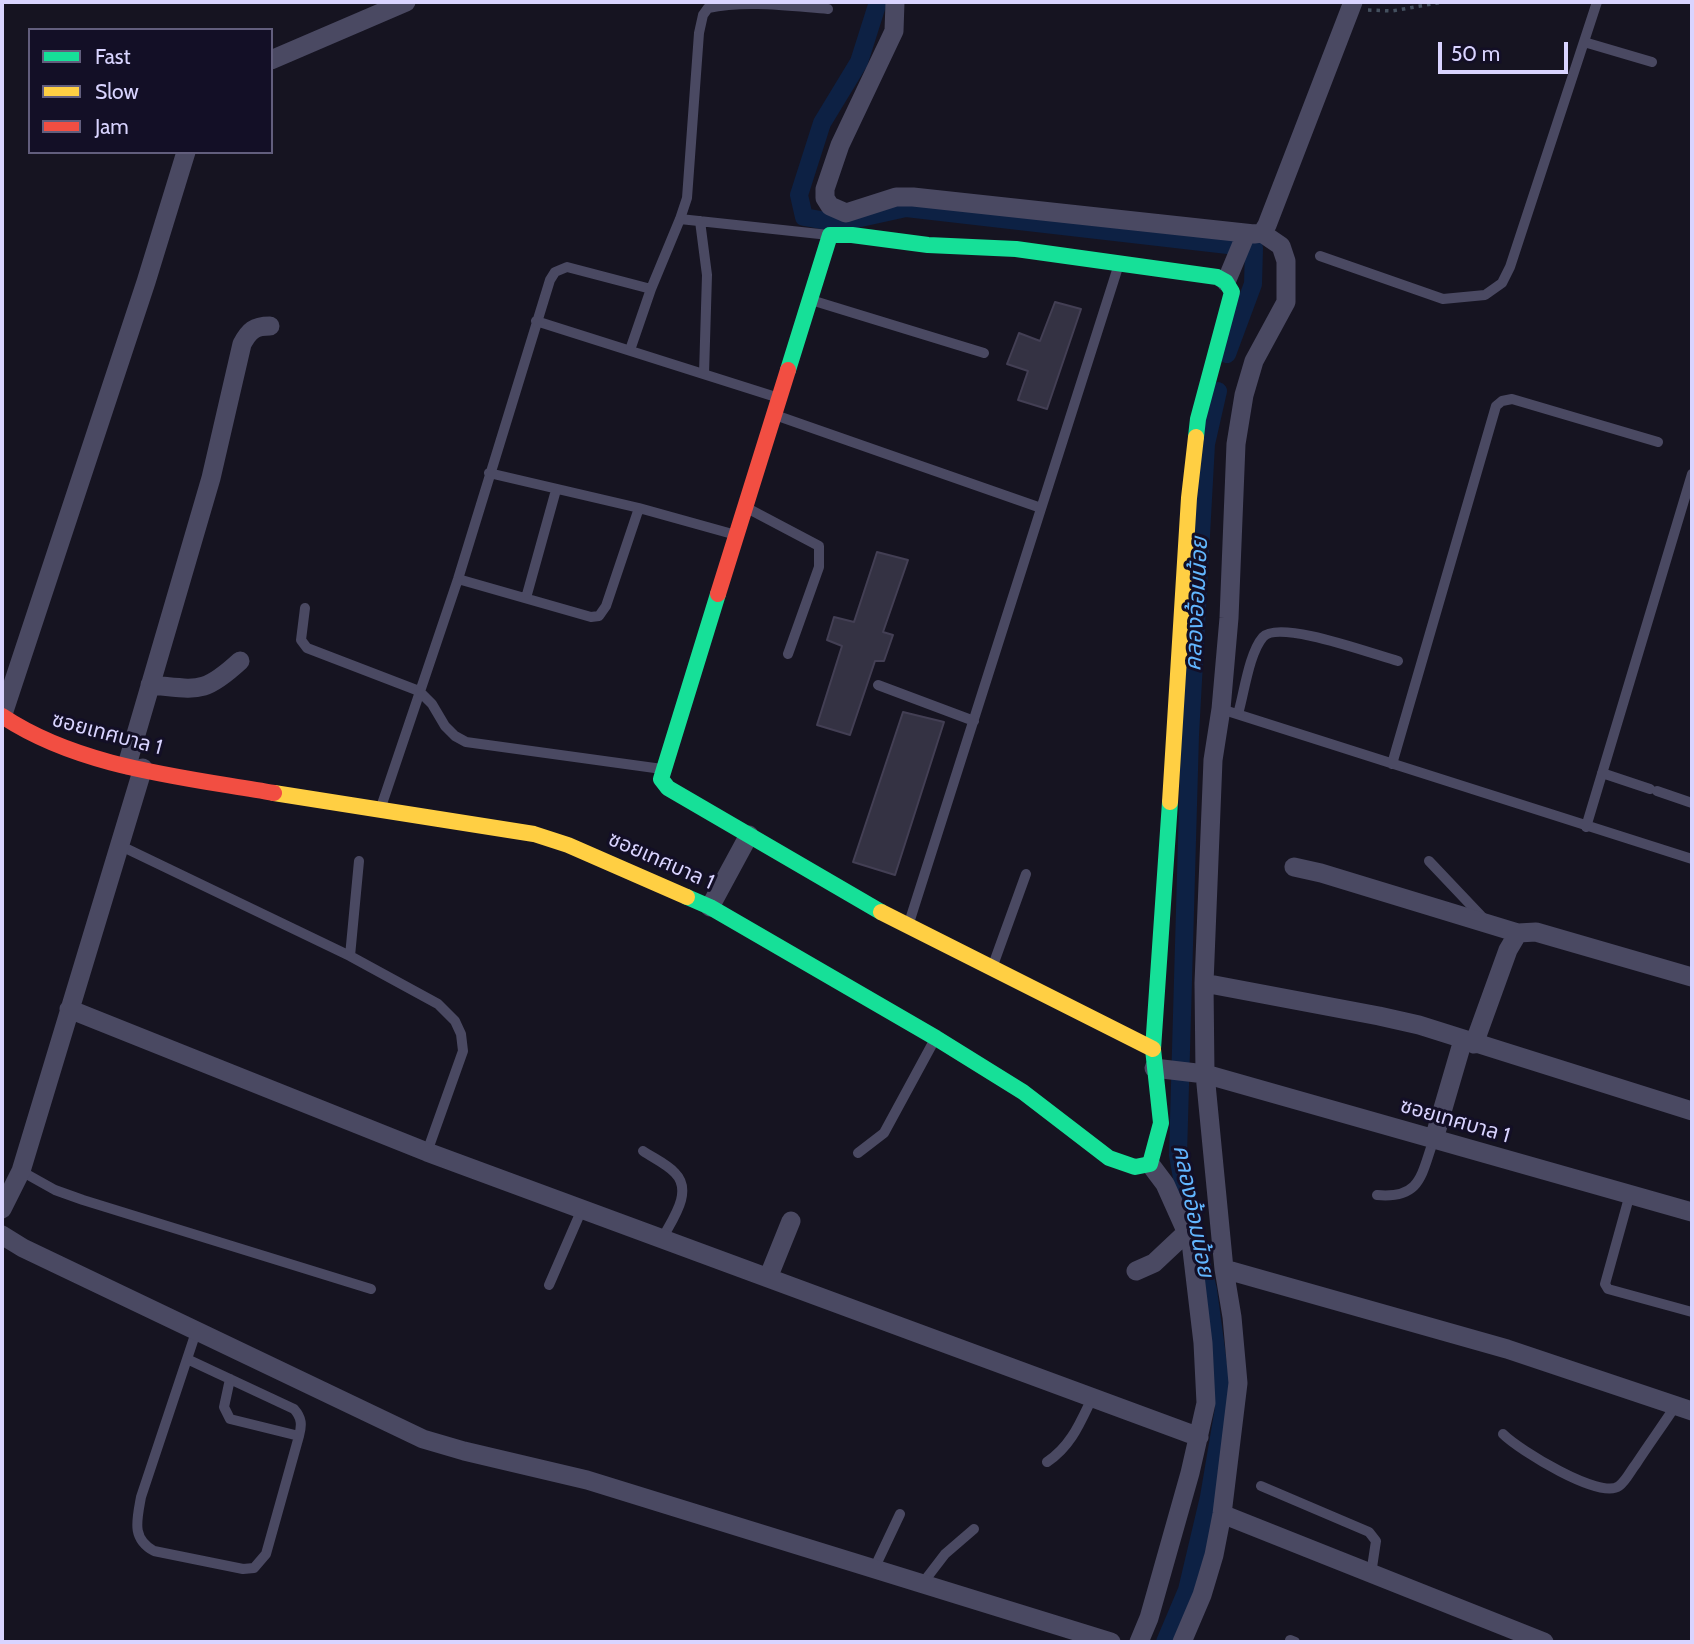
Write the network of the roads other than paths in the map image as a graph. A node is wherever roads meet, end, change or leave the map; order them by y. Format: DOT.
graph roads {
  1 [pos="406,2"];
  2 [pos="895,2"];
  3 [pos="1597,2"];
  4 [pos="1360,6"];
  5 [pos="828,9"];
  6 [pos="1584,42"];
  7 [pos="273,59"];
  8 [pos="1652,62"];
  9 [pos="185,154"];
  10 [pos="680,219"];
  11 [pos="700,221"];
  12 [pos="830,235"];
  13 [pos="1260,238"];
  14 [pos="1320,256"];
  15 [pos="1119,264"];
  16 [pos="1230,275"];
  17 [pos="651,289"];
  18 [pos="811,299"];
  19 [pos="536,321"];
  20 [pos="270,326"];
  21 [pos="630,350"];
  22 [pos="984,353"];
  23 [pos="704,374"];
  24 [pos="780,398"];
  25 [pos="775,415"];
  26 [pos="1658,442"];
  27 [pos="489,473"];
  28 [pos="1692,474"];
  29 [pos="556,490"];
  30 [pos="745,507"];
  31 [pos="639,508"];
  32 [pos="1041,508"];
  33 [pos="736,534"];
  34 [pos="458,579"];
  35 [pos="526,598"];
  36 [pos="305,608"];
  37 [pos="788,654"];
  38 [pos="240,661"];
  39 [pos="1398,662"];
  40 [pos="150,685"];
  41 [pos="878,685"];
  42 [pos="419,691"];
  43 [pos="1229,712"];
  44 [pos="2,716"];
  45 [pos="974,721"];
  46 [pos="1392,764"];
  47 [pos="135,767"];
  48 [pos="662,769"];
  49 [pos="1602,773"];
  50 [pos="1692,803"];
  51 [pos="381,808"];
  52 [pos="1586,827"];
  53 [pos="749,835"];
  54 [pos="121,846"];
  55 [pos="1692,859"];
  56 [pos="359,861"];
  57 [pos="1429,861"];
  58 [pos="1294,867"];
  59 [pos="1026,874"];
  60 [pos="710,907"];
  61 [pos="1488,924"];
  62 [pos="908,927"];
  63 [pos="1518,933"];
  64 [pos="350,956"];
  65 [pos="992,969"];
  66 [pos="1692,977"];
  67 [pos="1204,984"];
  68 [pos="69,1009"];
  69 [pos="936,1038"];
  70 [pos="1469,1042"];
  71 [pos="1159,1063"];
  72 [pos="1199,1073"];
  73 [pos="1692,1111"];
  74 [pos="1434,1139"];
  75 [pos="643,1151"];
  76 [pos="427,1152"];
  77 [pos="858,1153"];
  78 [pos="1150,1164"];
  79 [pos="21,1171"];
  80 [pos="1630,1194"];
  81 [pos="1377,1195"];
  82 [pos="2,1209"];
  83 [pos="582,1209"];
  84 [pos="1692,1212"];
  85 [pos="791,1221"];
  86 [pos="1187,1232"];
  87 [pos="2,1235"];
  88 [pos="662,1240"];
  89 [pos="1224,1269"];
  90 [pos="1136,1271"];
  91 [pos="768,1278"];
  92 [pos="549,1285"];
  93 [pos="371,1289"];
  94 [pos="1692,1312"];
  95 [pos="196,1332"];
  96 [pos="187,1359"];
  97 [pos="230,1379"];
  98 [pos="1092,1398"];
  99 [pos="1684,1408"];
  100 [pos="1503,1434"];
  101 [pos="299,1436"];
  102 [pos="1199,1437"];
  103 [pos="1047,1462"];
  104 [pos="1261,1486"];
  105 [pos="900,1514"];
  106 [pos="1222,1514"];
  107 [pos="974,1529"];
  108 [pos="874,1569"];
  109 [pos="1371,1575"];
  110 [pos="922,1584"];
  111 [pos="1111,1642"];
  112 [pos="1139,1642"];
  113 [pos="1182,1642"];
  114 [pos="1544,1642"];
  1 -- 7 [label="street"];
  2 -- 13 [label="street"];
  3 -- 6 [label="lane"];
  4 -- 13 [label="street"];
  5 -- 10 [label="lane"];
  6 -- 8 [label="lane"];
  6 -- 14 [label="lane"];
  9 -- 44 [label="street"];
  10 -- 11 [label="lane"];
  10 -- 17 [label="lane"];
  11 -- 12 [label="lane"];
  11 -- 23 [label="lane"];
  12 -- 15 [label="street"];
  12 -- 18 [label="street"];
  13 -- 16 [label="street"];
  13 -- 43 [label="street"];
  15 -- 16 [label="street"];
  15 -- 32 [label="lane"];
  16 -- 71 [label="street"];
  17 -- 19 [label="lane"];
  17 -- 21 [label="lane"];
  18 -- 22 [label="lane"];
  18 -- 24 [label="street"];
  19 -- 21 [label="lane"];
  19 -- 27 [label="lane"];
  20 -- 40 [label="street"];
  21 -- 23 [label="lane"];
  23 -- 24 [label="lane"];
  24 -- 25 [label="street"];
  25 -- 30 [label="street"];
  25 -- 32 [label="lane"];
  26 -- 46 [label="lane"];
  27 -- 29 [label="lane"];
  27 -- 34 [label="lane"];
  28 -- 49 [label="lane"];
  29 -- 31 [label="lane"];
  29 -- 35 [label="lane"];
  30 -- 33 [label="street"];
  30 -- 37 [label="lane"];
  31 -- 33 [label="lane"];
  31 -- 35 [label="lane"];
  32 -- 45 [label="lane"];
  33 -- 48 [label="street"];
  34 -- 35 [label="lane"];
  34 -- 42 [label="lane"];
  36 -- 42 [label="lane"];
  38 -- 40 [label="street"];
  39 -- 43 [label="lane"];
  40 -- 47 [label="street"];
  41 -- 45 [label="lane"];
  42 -- 48 [label="lane"];
  42 -- 51 [label="lane"];
  43 -- 46 [label="lane"];
  43 -- 67 [label="street"];
  44 -- 47 [label="street, ซอยเทศบาล 1"];
  45 -- 62 [label="lane"];
  46 -- 52 [label="lane"];
  47 -- 51 [label="street, ซอยเทศบาล 1"];
  47 -- 54 [label="street"];
  48 -- 53 [label="street"];
  49 -- 50 [label="lane"];
  49 -- 52 [label="lane"];
  51 -- 60 [label="street, ซอยเทศบาล 1"];
  52 -- 55 [label="lane"];
  53 -- 60 [label="street"];
  53 -- 62 [label="street"];
  54 -- 64 [label="lane"];
  54 -- 68 [label="street"];
  56 -- 64 [label="lane"];
  57 -- 61 [label="lane"];
  58 -- 61 [label="street"];
  59 -- 65 [label="lane"];
  60 -- 69 [label="street, ซอยเทศบาล 1"];
  61 -- 63 [label="street"];
  62 -- 65 [label="street"];
  63 -- 66 [label="street"];
  63 -- 70 [label="street"];
  64 -- 76 [label="lane"];
  65 -- 71 [label="street"];
  67 -- 70 [label="street"];
  67 -- 72 [label="street"];
  68 -- 76 [label="street"];
  68 -- 79 [label="street"];
  69 -- 77 [label="lane"];
  69 -- 78 [label="street, ซอยเทศบาล 1"];
  70 -- 73 [label="street"];
  70 -- 74 [label="street"];
  71 -- 72 [label="street, ซอยเทศบาล 1"];
  71 -- 78 [label="street"];
  72 -- 74 [label="street, ซอยเทศบาล 1"];
  72 -- 89 [label="street"];
  74 -- 80 [label="street, ซอยเทศบาล 1"];
  74 -- 81 [label="lane"];
  75 -- 88 [label="lane"];
  76 -- 83 [label="street"];
  78 -- 86 [label="street"];
  79 -- 82 [label="street"];
  79 -- 93 [label="lane"];
  80 -- 84 [label="street, ซอยเทศบาล 1"];
  80 -- 94 [label="lane"];
  83 -- 88 [label="street"];
  83 -- 92 [label="lane"];
  85 -- 91 [label="street"];
  86 -- 90 [label="street"];
  86 -- 102 [label="street"];
  87 -- 95 [label="street"];
  88 -- 91 [label="street"];
  89 -- 99 [label="street"];
  89 -- 106 [label="street"];
  91 -- 98 [label="street"];
  95 -- 96 [label="lane"];
  95 -- 108 [label="street"];
  96 -- 97 [label="lane"];
  96 -- 101 [label="lane"];
  97 -- 101 [label="lane"];
  97 -- 101 [label="lane"];
  98 -- 102 [label="street"];
  98 -- 103 [label="lane"];
  99 -- 100 [label="lane"];
  102 -- 112 [label="street"];
  104 -- 109 [label="lane"];
  105 -- 108 [label="lane"];
  106 -- 109 [label="street"];
  106 -- 113 [label="street"];
  107 -- 110 [label="lane"];
  108 -- 110 [label="street"];
  109 -- 114 [label="street"];
  110 -- 111 [label="street"];
}
